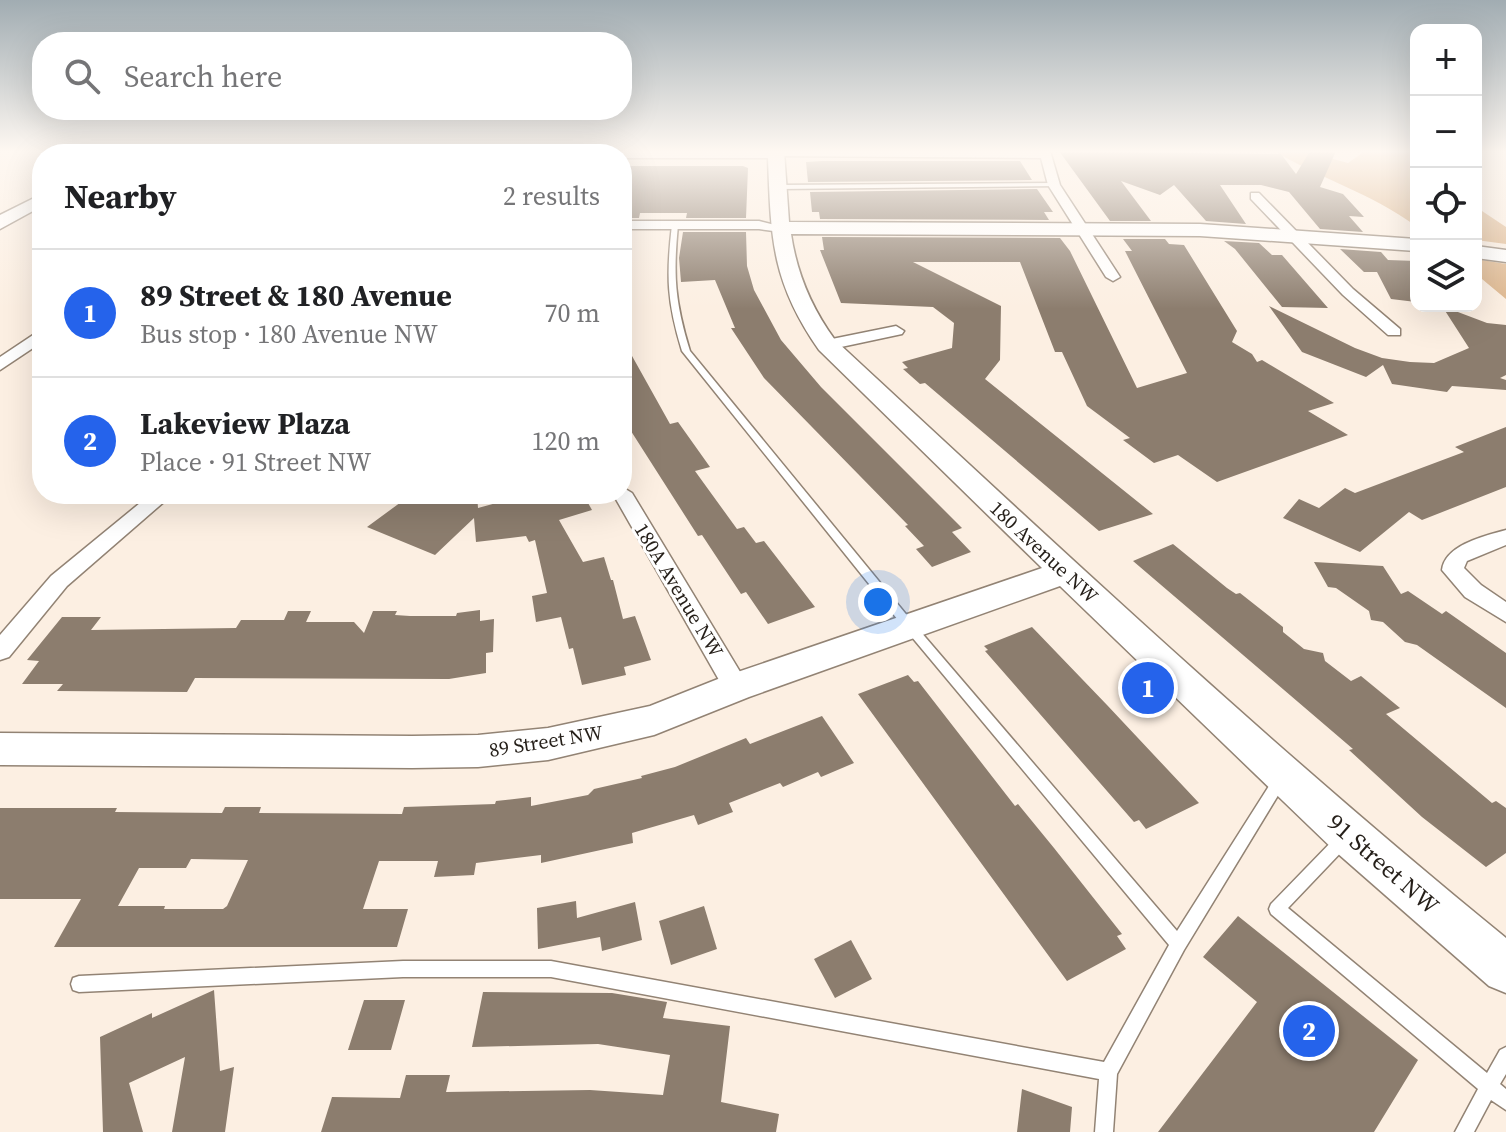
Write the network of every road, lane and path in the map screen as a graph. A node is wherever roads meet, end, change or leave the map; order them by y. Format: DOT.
graph roads {
  1 [pos="780,204"];
  2 [pos="1066,204"];
  3 [pos="1262,204"];
  4 [pos="32,205"];
  5 [pos="0,223"];
  6 [pos="632,225"];
  7 [pos="675,225"];
  8 [pos="781,228"];
  9 [pos="1083,229"];
  10 [pos="1289,234"];
  11 [pos="1410,244"];
  12 [pos="1482,253"];
  13 [pos="1506,256"];
  14 [pos="1113,277"];
  15 [pos="896,331"];
  16 [pos="1394,332"];
  17 [pos="32,341"];
  18 [pos="827,345"];
  19 [pos="0,365"];
  20 [pos="151,504"];
  21 [pos="628,504"];
  22 [pos="1506,537"];
  23 [pos="1065,572"];
  24 [pos="1506,614"];
  25 [pos="910,627"];
  26 [pos="0,651"];
  27 [pos="736,687"];
  28 [pos="0,749"];
  29 [pos="1273,765"];
  30 [pos="1347,835"];
  31 [pos="1178,944"];
  32 [pos="1506,969"];
  33 [pos="79,984"];
  34 [pos="1506,1056"];
  35 [pos="1108,1072"];
  36 [pos="1489,1087"];
  37 [pos="1506,1101"];
  38 [pos="1104,1132"];
  39 [pos="1464,1132"];
  1 -- 8 [label="street, 180 Avenue NW"];
  2 -- 9 [label="street"];
  3 -- 10 [label="street"];
  4 -- 5 [label="street"];
  6 -- 7 [label="street"];
  7 -- 8 [label="street"];
  7 -- 25 [label="lane"];
  8 -- 9 [label="street"];
  8 -- 18 [label="street, 180 Avenue NW"];
  9 -- 10 [label="street"];
  9 -- 14 [label="street"];
  10 -- 11 [label="street"];
  10 -- 16 [label="street"];
  12 -- 13 [label="street"];
  15 -- 18 [label="street"];
  17 -- 19 [label="street"];
  18 -- 23 [label="street, 180 Avenue NW"];
  20 -- 26 [label="street"];
  21 -- 27 [label="street, 180A Avenue NW"];
  22 -- 24 [label="street"];
  23 -- 25 [label="street, 89 Street NW"];
  23 -- 29 [label="street, 180 Avenue NW"];
  25 -- 27 [label="street, 89 Street NW"];
  25 -- 31 [label="lane"];
  27 -- 28 [label="street, 89 Street NW"];
  29 -- 30 [label="street, 91 Street NW"];
  29 -- 31 [label="lane"];
  30 -- 32 [label="street, 91 Street NW"];
  30 -- 36 [label="lane"];
  31 -- 35 [label="lane"];
  33 -- 35 [label="lane"];
  34 -- 36 [label="lane"];
  35 -- 38 [label="lane"];
  36 -- 37 [label="lane"];
  36 -- 39 [label="lane"];
}
